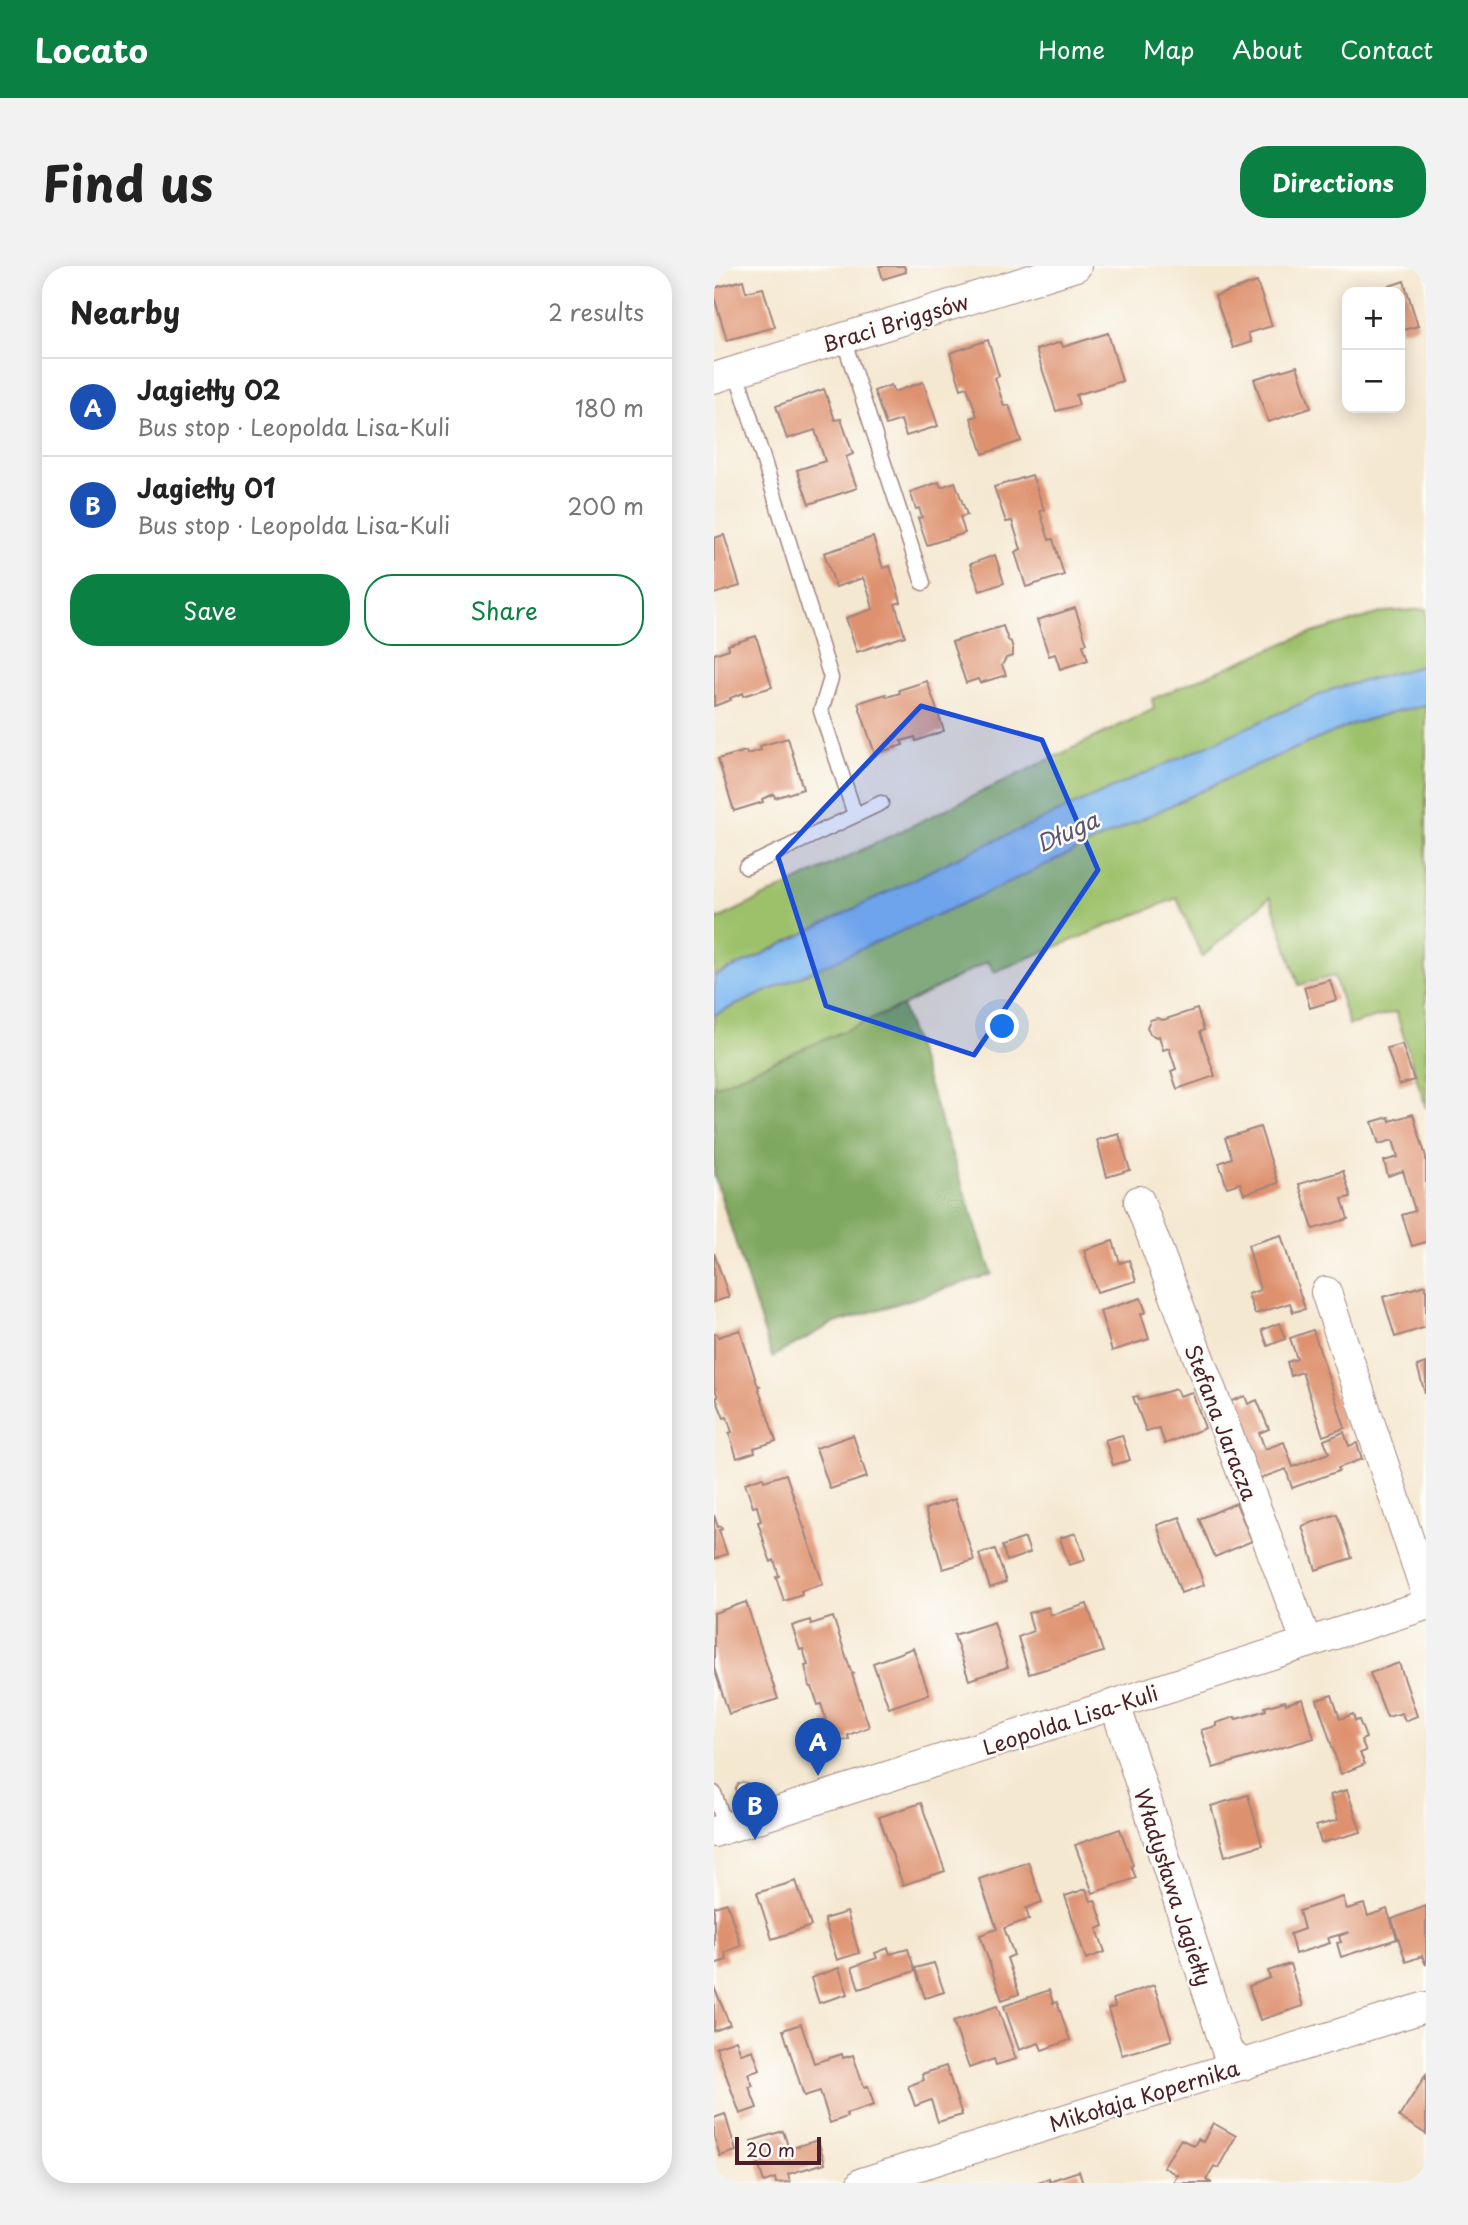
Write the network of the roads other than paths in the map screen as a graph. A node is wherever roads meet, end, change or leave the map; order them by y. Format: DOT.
graph roads {
  1 [pos="1076,266"];
  2 [pos="843,338"];
  3 [pos="725,375"];
  4 [pos="923,583"];
  5 [pos="881,803"];
  6 [pos="855,815"];
  7 [pos="746,867"];
  8 [pos="1139,1201"];
  9 [pos="1326,1292"];
  10 [pos="1426,1592"];
  11 [pos="1426,1605"];
  12 [pos="1307,1643"];
  13 [pos="1115,1704"];
  14 [pos="743,1790"];
  15 [pos="714,1793"];
  16 [pos="731,1826"];
  17 [pos="1426,2007"];
  18 [pos="1243,2065"];
  19 [pos="900,2177"];
  20 [pos="862,2183"];
  1 -- 2 [label="street, Braci Briggsów"];
  2 -- 3 [label="street, Braci Briggsów"];
  2 -- 4 [label="lane"];
  3 -- 6 [label="lane"];
  5 -- 6 [label="lane"];
  6 -- 7 [label="lane"];
  8 -- 12 [label="street, Stefana Jaracza"];
  9 -- 10 [label="street"];
  11 -- 12 [label="street, Leopolda Lisa-Kuli"];
  12 -- 13 [label="street, Leopolda Lisa-Kuli"];
  13 -- 16 [label="street, Leopolda Lisa-Kuli"];
  13 -- 18 [label="street, Władysława Jagiełły"];
  14 -- 16 [label="lane"];
  15 -- 16 [label="lane"];
  17 -- 18 [label="street, Mikołaja Kopernika"];
  18 -- 19 [label="street, Mikołaja Kopernika"];
  19 -- 20 [label="street, Mikołaja Kopernika"];
}
